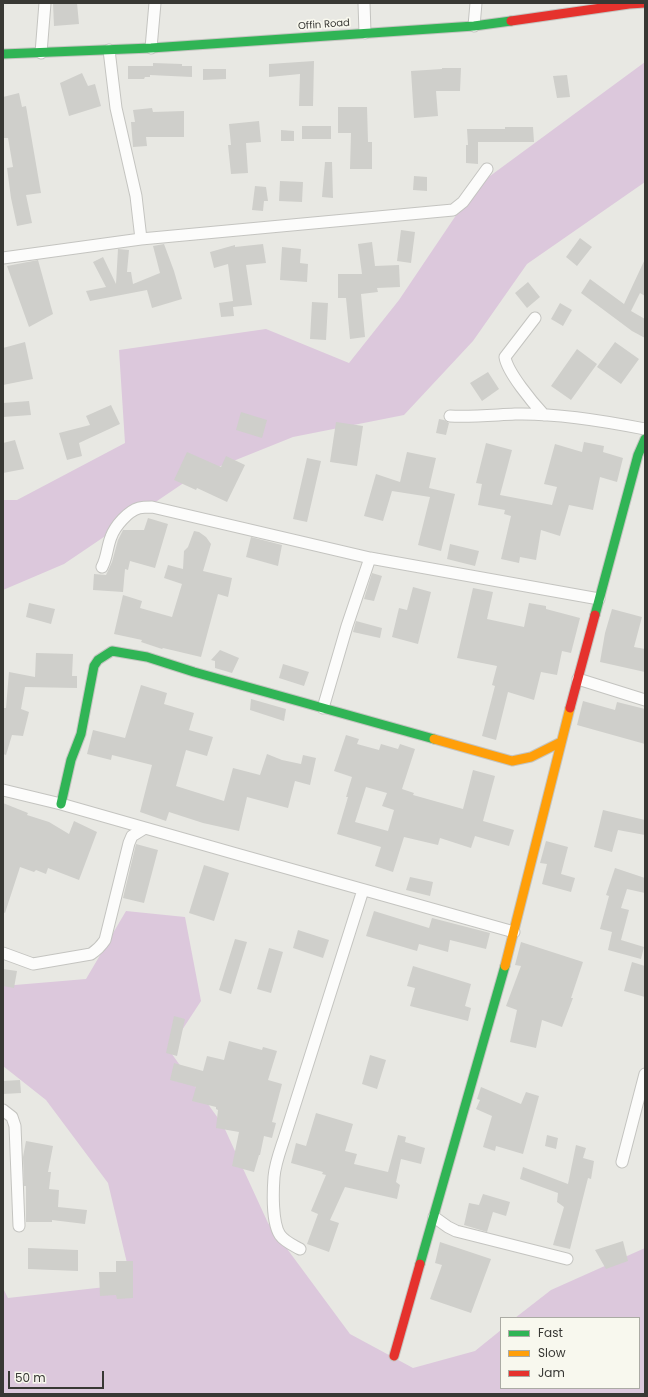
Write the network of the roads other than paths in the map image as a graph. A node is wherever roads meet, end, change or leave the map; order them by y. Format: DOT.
graph roads {
  1 [pos="45,3"];
  2 [pos="155,3"];
  3 [pos="364,3"];
  4 [pos="476,3"];
  5 [pos="645,3"];
  6 [pos="628,4"];
  7 [pos="474,26"];
  8 [pos="365,33"];
  9 [pos="151,48"];
  10 [pos="109,50"];
  11 [pos="41,53"];
  12 [pos="3,54"];
  13 [pos="486,169"];
  14 [pos="141,239"];
  15 [pos="3,258"];
  16 [pos="535,318"];
  17 [pos="544,415"];
  18 [pos="450,416"];
  19 [pos="645,429"];
  20 [pos="645,439"];
  21 [pos="370,558"];
  22 [pos="102,567"];
  23 [pos="599,599"];
  24 [pos="578,679"];
  25 [pos="645,700"];
  26 [pos="323,708"];
  27 [pos="561,742"];
  28 [pos="3,790"];
  29 [pos="61,804"];
  30 [pos="145,828"];
  31 [pos="363,890"];
  32 [pos="514,932"];
  33 [pos="3,953"];
  34 [pos="645,1074"];
  35 [pos="3,1110"];
  36 [pos="622,1162"];
  37 [pos="434,1217"];
  38 [pos="19,1226"];
  39 [pos="300,1249"];
  40 [pos="567,1259"];
  41 [pos="394,1356"];
  1 -- 11 [label="street"];
  2 -- 9 [label="street"];
  3 -- 8 [label="street"];
  4 -- 7 [label="street"];
  5 -- 6 [label="street, Offin Road"];
  6 -- 7 [label="street, Offin Road"];
  7 -- 8 [label="street, Offin Road"];
  8 -- 9 [label="street, Offin Road"];
  9 -- 10 [label="street, Offin Road"];
  10 -- 11 [label="street, Offin Road"];
  10 -- 14 [label="street"];
  11 -- 12 [label="street, Offin Road"];
  13 -- 14 [label="street"];
  14 -- 15 [label="street"];
  16 -- 17 [label="street"];
  17 -- 18 [label="street"];
  17 -- 19 [label="street"];
  20 -- 23 [label="street"];
  21 -- 22 [label="street"];
  21 -- 23 [label="street"];
  21 -- 26 [label="street"];
  23 -- 24 [label="street"];
  24 -- 25 [label="street"];
  24 -- 27 [label="street"];
  26 -- 27 [label="street"];
  26 -- 29 [label="street"];
  27 -- 32 [label="street"];
  28 -- 29 [label="street"];
  29 -- 30 [label="street"];
  30 -- 31 [label="street"];
  30 -- 33 [label="street"];
  31 -- 32 [label="street"];
  31 -- 39 [label="street"];
  32 -- 37 [label="street"];
  34 -- 36 [label="street"];
  35 -- 38 [label="street"];
  37 -- 40 [label="street"];
  37 -- 41 [label="street"];
}
